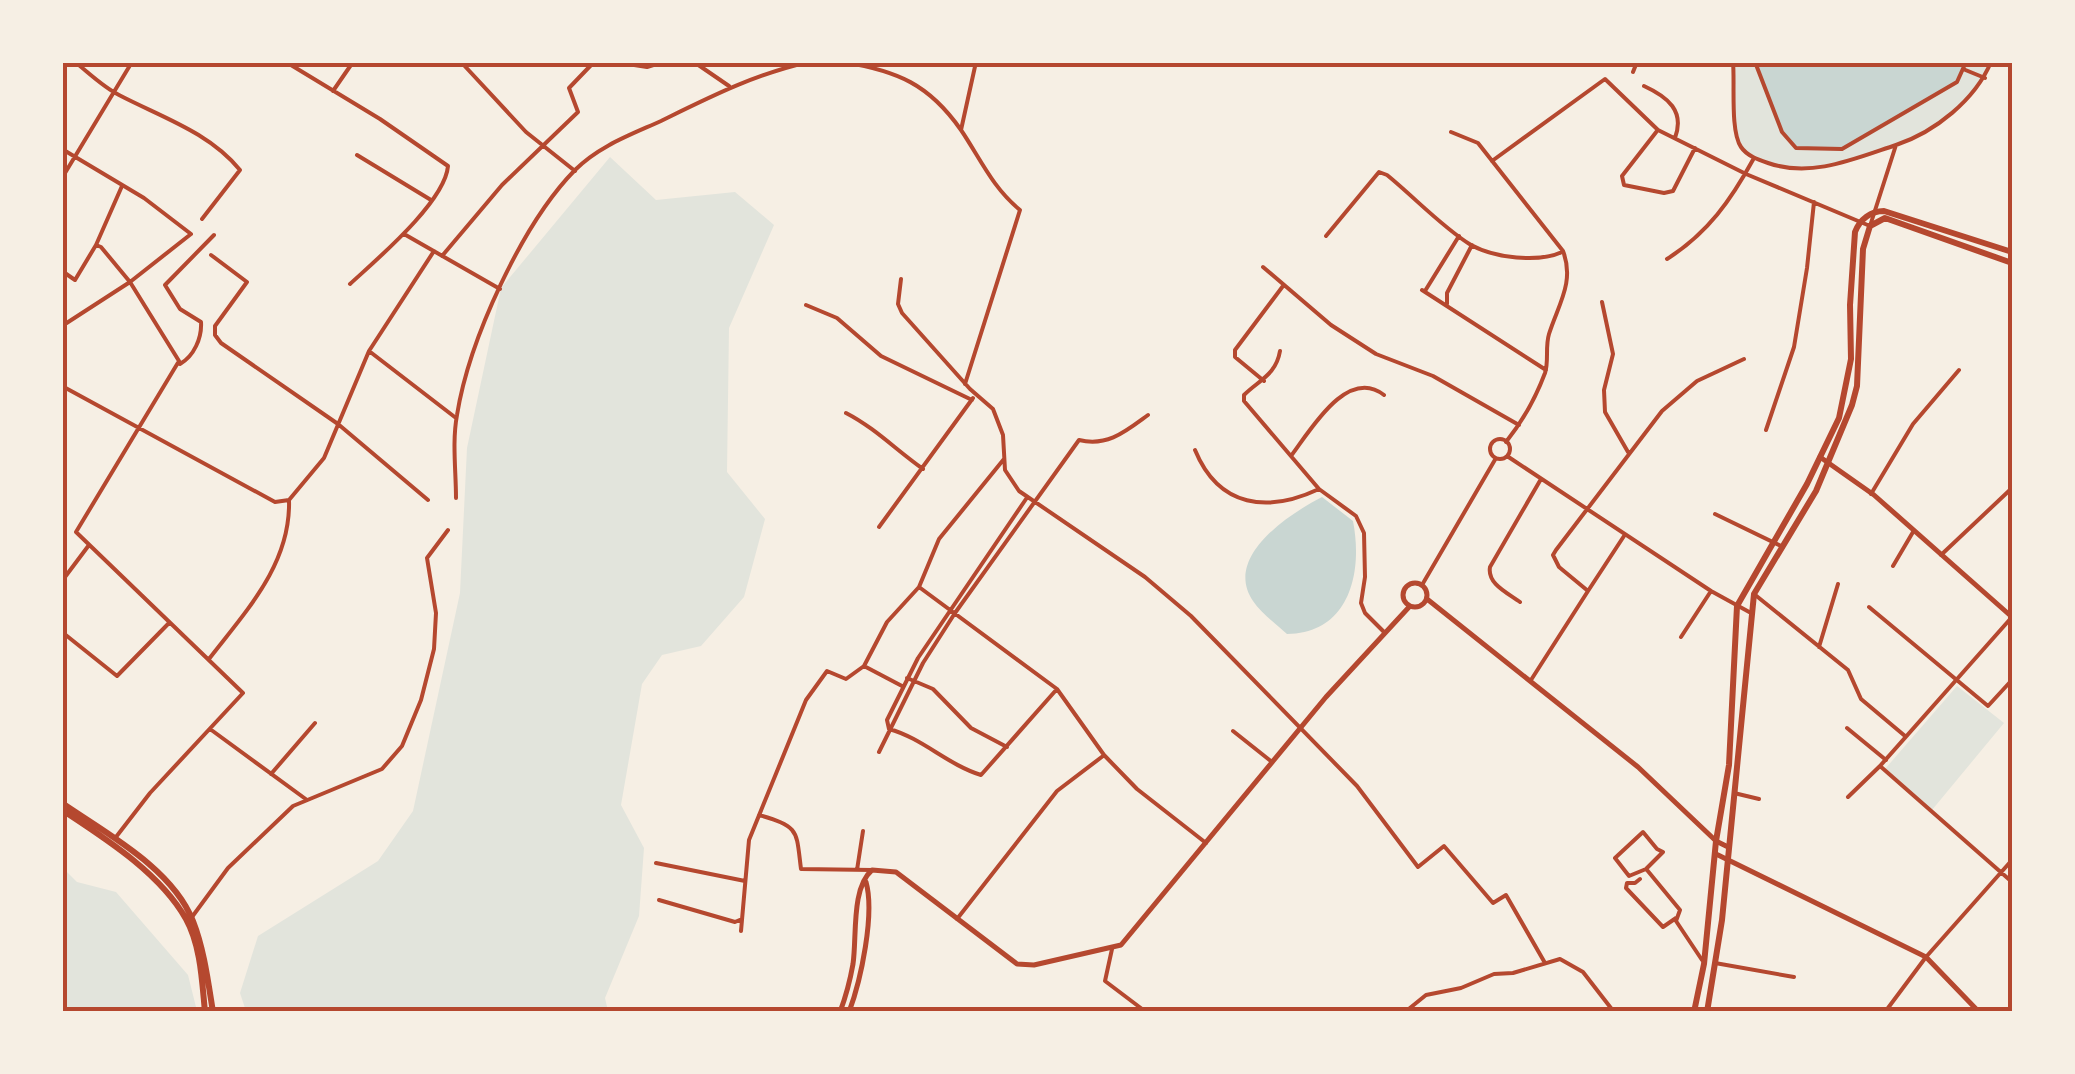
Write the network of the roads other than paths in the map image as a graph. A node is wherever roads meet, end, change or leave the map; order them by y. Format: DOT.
graph roads {
  1 [pos="74,62"];
  2 [pos="132,62"];
  3 [pos="286,62"];
  4 [pos="353,62"];
  5 [pos="461,62"];
  6 [pos="594,62"];
  7 [pos="614,62"];
  8 [pos="663,62"];
  9 [pos="694,62"];
  10 [pos="809,62"];
  11 [pos="844,62"];
  12 [pos="976,62"];
  13 [pos="1637,62"];
  14 [pos="1733,62"];
  15 [pos="1755,62"];
  16 [pos="1966,62"];
  17 [pos="1991,62"];
  18 [pos="1963,69"];
  19 [pos="1633,72"];
  20 [pos="1984,78"];
  21 [pos="730,86"];
  22 [pos="1644,86"];
  23 [pos="333,91"];
  24 [pos="114,93"];
  25 [pos="961,130"];
  26 [pos="1658,130"];
  27 [pos="1451,132"];
  28 [pos="1675,138"];
  29 [pos="543,145"];
  30 [pos="1896,145"];
  31 [pos="1695,148"];
  32 [pos="62,149"];
  33 [pos="357,155"];
  34 [pos="73,157"];
  35 [pos="1754,158"];
  36 [pos="1492,161"];
  37 [pos="575,171"];
  38 [pos="1746,174"];
  39 [pos="62,178"];
  40 [pos="122,186"];
  41 [pos="431,200"];
  42 [pos="1814,202"];
  43 [pos="1874,211"];
  44 [pos="202,219"];
  45 [pos="1861,222"];
  46 [pos="1870,226"];
  47 [pos="404,234"];
  48 [pos="214,235"];
  49 [pos="1460,235"];
  50 [pos="1326,236"];
  51 [pos="96,245"];
  52 [pos="1472,245"];
  53 [pos="1452,248"];
  54 [pos="434,251"];
  55 [pos="1564,251"];
  56 [pos="2012,252"];
  57 [pos="211,255"];
  58 [pos="442,256"];
  59 [pos="1466,256"];
  60 [pos="1668,259"];
  61 [pos="2012,262"];
  62 [pos="1263,267"];
  63 [pos="62,271"];
  64 [pos="901,279"];
  65 [pos="130,282"];
  66 [pos="350,284"];
  67 [pos="1284,284"];
  68 [pos="500,288"];
  69 [pos="1602,302"];
  70 [pos="806,305"];
  71 [pos="1447,305"];
  72 [pos="62,326"];
  73 [pos="369,351"];
  74 [pos="1280,351"];
  75 [pos="1744,359"];
  76 [pos="178,366"];
  77 [pos="1546,370"];
  78 [pos="1959,370"];
  79 [pos="1264,382"];
  80 [pos="965,384"];
  81 [pos="62,386"];
  82 [pos="1384,395"];
  83 [pos="974,397"];
  84 [pos="846,413"];
  85 [pos="1148,415"];
  86 [pos="456,418"];
  87 [pos="338,424"];
  88 [pos="1519,426"];
  89 [pos="138,428"];
  90 [pos="1766,430"];
  91 [pos="1506,442"];
  92 [pos="1195,450"];
  93 [pos="1628,452"];
  94 [pos="1507,456"];
  95 [pos="1290,457"];
  96 [pos="1496,458"];
  97 [pos="1820,458"];
  98 [pos="1004,459"];
  99 [pos="1828,463"];
  100 [pos="922,469"];
  101 [pos="1541,478"];
  102 [pos="2012,488"];
  103 [pos="1319,490"];
  104 [pos="1871,494"];
  105 [pos="456,498"];
  106 [pos="1027,498"];
  107 [pos="289,500"];
  108 [pos="428,500"];
  109 [pos="1033,502"];
  110 [pos="1587,509"];
  111 [pos="1715,514"];
  112 [pos="879,526"];
  113 [pos="448,530"];
  114 [pos="1913,532"];
  115 [pos="1625,535"];
  116 [pos="1772,542"];
  117 [pos="89,545"];
  118 [pos="1783,548"];
  119 [pos="1941,555"];
  120 [pos="1893,566"];
  121 [pos="62,581"];
  122 [pos="1838,584"];
  123 [pos="1422,585"];
  124 [pos="919,587"];
  125 [pos="1588,591"];
  126 [pos="1711,592"];
  127 [pos="1754,594"];
  128 [pos="1426,600"];
  129 [pos="1520,602"];
  130 [pos="1410,606"];
  131 [pos="1738,606"];
  132 [pos="1869,607"];
  133 [pos="953,611"];
  134 [pos="1751,614"];
  135 [pos="2012,617"];
  136 [pos="169,623"];
  137 [pos="62,632"];
  138 [pos="1384,632"];
  139 [pos="1681,637"];
  140 [pos="1819,647"];
  141 [pos="210,660"];
  142 [pos="864,666"];
  143 [pos="906,678"];
  144 [pos="2011,681"];
  145 [pos="914,682"];
  146 [pos="1957,682"];
  147 [pos="1529,683"];
  148 [pos="902,686"];
  149 [pos="1057,689"];
  150 [pos="315,724"];
  151 [pos="1300,727"];
  152 [pos="1848,728"];
  153 [pos="210,729"];
  154 [pos="889,729"];
  155 [pos="1233,731"];
  156 [pos="1906,737"];
  157 [pos="1008,748"];
  158 [pos="880,752"];
  159 [pos="1104,755"];
  160 [pos="1886,760"];
  161 [pos="1272,762"];
  162 [pos="1880,766"];
  163 [pos="272,774"];
  164 [pos="1734,793"];
  165 [pos="1848,796"];
  166 [pos="1759,799"];
  167 [pos="308,800"];
  168 [pos="62,806"];
  169 [pos="758,815"];
  170 [pos="862,832"];
  171 [pos="1716,841"];
  172 [pos="112,842"];
  173 [pos="1206,843"];
  174 [pos="1728,847"];
  175 [pos="1716,854"];
  176 [pos="1726,859"];
  177 [pos="2012,860"];
  178 [pos="656,863"];
  179 [pos="857,870"];
  180 [pos="872,870"];
  181 [pos="1646,870"];
  182 [pos="2002,873"];
  183 [pos="865,879"];
  184 [pos="1640,879"];
  185 [pos="745,881"];
  186 [pos="2012,882"];
  187 [pos="658,900"];
  188 [pos="957,918"];
  189 [pos="1676,918"];
  190 [pos="189,919"];
  191 [pos="742,919"];
  192 [pos="740,931"];
  193 [pos="1112,949"];
  194 [pos="1926,957"];
  195 [pos="1545,963"];
  196 [pos="1715,963"];
  197 [pos="1704,964"];
  198 [pos="1794,977"];
  199 [pos="1974,1010"];
  200 [pos="205,1012"];
  201 [pos="213,1012"];
  202 [pos="840,1012"];
  203 [pos="849,1012"];
  204 [pos="1146,1012"];
  205 [pos="1405,1012"];
  206 [pos="1614,1012"];
  207 [pos="1694,1012"];
  208 [pos="1707,1012"];
  209 [pos="1885,1012"];
  1 -- 24 [label="street"];
  2 -- 24 [label="street"];
  3 -- 23 [label="street"];
  4 -- 23 [label="street"];
  5 -- 29 [label="street"];
  6 -- 29 [label="street"];
  7 -- 8 [label="street"];
  9 -- 21 [label="street"];
  10 -- 21 [label="street"];
  11 -- 25 [label="street"];
  12 -- 25 [label="street"];
  13 -- 19 [label="street"];
  14 -- 35 [label="street"];
  15 -- 18 [label="street"];
  16 -- 18 [label="street"];
  17 -- 20 [label="street"];
  18 -- 20 [label="street"];
  20 -- 30 [label="street"];
  21 -- 37 [label="street"];
  22 -- 28 [label="street"];
  23 -- 41 [label="street"];
  24 -- 34 [label="street"];
  24 -- 44 [label="street"];
  25 -- 80 [label="street"];
  26 -- 28 [label="street"];
  26 -- 31 [label="street"];
  26 -- 36 [label="street"];
  27 -- 36 [label="street"];
  28 -- 31 [label="street"];
  29 -- 37 [label="street"];
  29 -- 58 [label="street"];
  30 -- 35 [label="street"];
  30 -- 43 [label="street"];
  31 -- 38 [label="street"];
  32 -- 34 [label="street"];
  33 -- 41 [label="street"];
  34 -- 39 [label="street"];
  34 -- 40 [label="street"];
  35 -- 38 [label="street"];
  36 -- 55 [label="street"];
  37 -- 68 [label="street"];
  38 -- 42 [label="street"];
  38 -- 60 [label="street"];
  40 -- 51 [label="street"];
  40 -- 65 [label="street"];
  41 -- 47 [label="street"];
  42 -- 45 [label="street"];
  42 -- 90 [label="street"];
  43 -- 45 [label="main road"];
  43 -- 46 [label="street"];
  43 -- 56 [label="main road"];
  45 -- 46 [label="street"];
  45 -- 97 [label="main road"];
  46 -- 61 [label="main road"];
  46 -- 99 [label="main road"];
  47 -- 54 [label="street"];
  47 -- 66 [label="street"];
  48 -- 76 [label="street"];
  49 -- 50 [label="street"];
  49 -- 52 [label="street"];
  49 -- 53 [label="street"];
  51 -- 63 [label="street"];
  51 -- 65 [label="street"];
  52 -- 55 [label="street"];
  52 -- 59 [label="street"];
  53 -- 59 [label="street"];
  53 -- 71 [label="street"];
  54 -- 58 [label="street"];
  54 -- 73 [label="street"];
  55 -- 77 [label="street"];
  57 -- 87 [label="street"];
  58 -- 68 [label="street"];
  59 -- 71 [label="street"];
  62 -- 67 [label="street"];
  64 -- 80 [label="street"];
  65 -- 72 [label="street"];
  65 -- 76 [label="street"];
  67 -- 79 [label="street"];
  67 -- 88 [label="street"];
  68 -- 86 [label="street"];
  69 -- 93 [label="street"];
  70 -- 83 [label="street"];
  71 -- 77 [label="street"];
  73 -- 86 [label="street"];
  73 -- 87 [label="street"];
  74 -- 79 [label="street"];
  75 -- 93 [label="street"];
  76 -- 89 [label="street"];
  77 -- 88 [label="street"];
  78 -- 104 [label="street"];
  79 -- 95 [label="street"];
  80 -- 83 [label="street"];
  81 -- 89 [label="street"];
  82 -- 95 [label="street"];
  83 -- 98 [label="street"];
  83 -- 100 [label="street"];
  84 -- 100 [label="street"];
  85 -- 109 [label="street"];
  86 -- 105 [label="street"];
  87 -- 107 [label="street"];
  87 -- 108 [label="street"];
  88 -- 91 [label="street"];
  89 -- 107 [label="street"];
  89 -- 117 [label="street"];
  91 -- 94 [label="street"];
  91 -- 96 [label="street"];
  92 -- 103 [label="street"];
  93 -- 110 [label="street"];
  94 -- 96 [label="street"];
  94 -- 101 [label="street"];
  95 -- 103 [label="street"];
  96 -- 123 [label="street"];
  97 -- 99 [label="street"];
  97 -- 116 [label="main road"];
  98 -- 106 [label="street"];
  98 -- 124 [label="street"];
  99 -- 104 [label="street"];
  99 -- 118 [label="main road"];
  100 -- 112 [label="street"];
  101 -- 110 [label="street"];
  101 -- 129 [label="street"];
  102 -- 119 [label="street"];
  103 -- 138 [label="street"];
  104 -- 114 [label="street"];
  106 -- 109 [label="street"];
  106 -- 133 [label="street"];
  107 -- 141 [label="street"];
  109 -- 133 [label="street"];
  109 -- 151 [label="street"];
  110 -- 115 [label="street"];
  110 -- 125 [label="street"];
  111 -- 116 [label="street"];
  113 -- 167 [label="street"];
  114 -- 119 [label="street"];
  114 -- 120 [label="street"];
  115 -- 125 [label="street"];
  115 -- 126 [label="street"];
  116 -- 118 [label="street"];
  116 -- 131 [label="main road"];
  117 -- 121 [label="street"];
  117 -- 136 [label="street"];
  118 -- 127 [label="main road"];
  119 -- 135 [label="street"];
  122 -- 140 [label="street"];
  123 -- 128 [label="street"];
  123 -- 130 [label="street"];
  124 -- 133 [label="street"];
  124 -- 142 [label="street"];
  125 -- 147 [label="street"];
  126 -- 131 [label="street"];
  126 -- 139 [label="street"];
  127 -- 134 [label="main road"];
  127 -- 140 [label="street"];
  128 -- 130 [label="street"];
  128 -- 147 [label="street"];
  130 -- 138 [label="street"];
  131 -- 134 [label="street"];
  131 -- 171 [label="main road"];
  132 -- 146 [label="street"];
  133 -- 143 [label="street"];
  133 -- 145 [label="street"];
  133 -- 149 [label="street"];
  134 -- 164 [label="main road"];
  135 -- 146 [label="street"];
  136 -- 137 [label="street"];
  136 -- 141 [label="street"];
  138 -- 151 [label="street"];
  140 -- 156 [label="street"];
  141 -- 153 [label="street"];
  142 -- 148 [label="street"];
  142 -- 169 [label="street"];
  143 -- 145 [label="street"];
  143 -- 148 [label="street"];
  144 -- 146 [label="street"];
  145 -- 154 [label="street"];
  145 -- 157 [label="street"];
  146 -- 156 [label="street"];
  147 -- 171 [label="street"];
  148 -- 154 [label="street"];
  149 -- 157 [label="street"];
  149 -- 159 [label="street"];
  150 -- 163 [label="street"];
  151 -- 161 [label="street"];
  151 -- 195 [label="street"];
  152 -- 160 [label="street"];
  153 -- 163 [label="street"];
  153 -- 172 [label="street"];
  154 -- 157 [label="street"];
  154 -- 158 [label="street"];
  155 -- 161 [label="street"];
  156 -- 160 [label="street"];
  159 -- 173 [label="street"];
  159 -- 188 [label="street"];
  160 -- 162 [label="street"];
  161 -- 173 [label="street"];
  162 -- 165 [label="street"];
  162 -- 182 [label="street"];
  163 -- 167 [label="street"];
  164 -- 166 [label="street"];
  164 -- 174 [label="main road"];
  167 -- 190 [label="street"];
  168 -- 172 [label="main road"];
  169 -- 179 [label="street"];
  169 -- 185 [label="street"];
  170 -- 179 [label="street"];
  171 -- 174 [label="street"];
  171 -- 175 [label="main road"];
  172 -- 190 [label="main road"];
  173 -- 193 [label="street"];
  174 -- 176 [label="main road"];
  175 -- 176 [label="street"];
  175 -- 197 [label="main road"];
  176 -- 194 [label="street"];
  176 -- 196 [label="main road"];
  177 -- 182 [label="street"];
  178 -- 185 [label="street"];
  179 -- 180 [label="street"];
  180 -- 183 [label="street"];
  180 -- 188 [label="street"];
  181 -- 181 [label="street"];
  181 -- 189 [label="street"];
  182 -- 186 [label="street"];
  182 -- 194 [label="street"];
  183 -- 202 [label="street"];
  183 -- 203 [label="street"];
  184 -- 189 [label="street"];
  185 -- 191 [label="street"];
  187 -- 191 [label="street"];
  188 -- 193 [label="street"];
  189 -- 197 [label="street"];
  190 -- 200 [label="main road"];
  190 -- 201 [label="main road"];
  191 -- 192 [label="street"];
  193 -- 204 [label="street"];
  194 -- 199 [label="street"];
  194 -- 209 [label="street"];
  195 -- 205 [label="street"];
  195 -- 206 [label="street"];
  196 -- 198 [label="street"];
  196 -- 208 [label="main road"];
  197 -- 207 [label="main road"];
}
